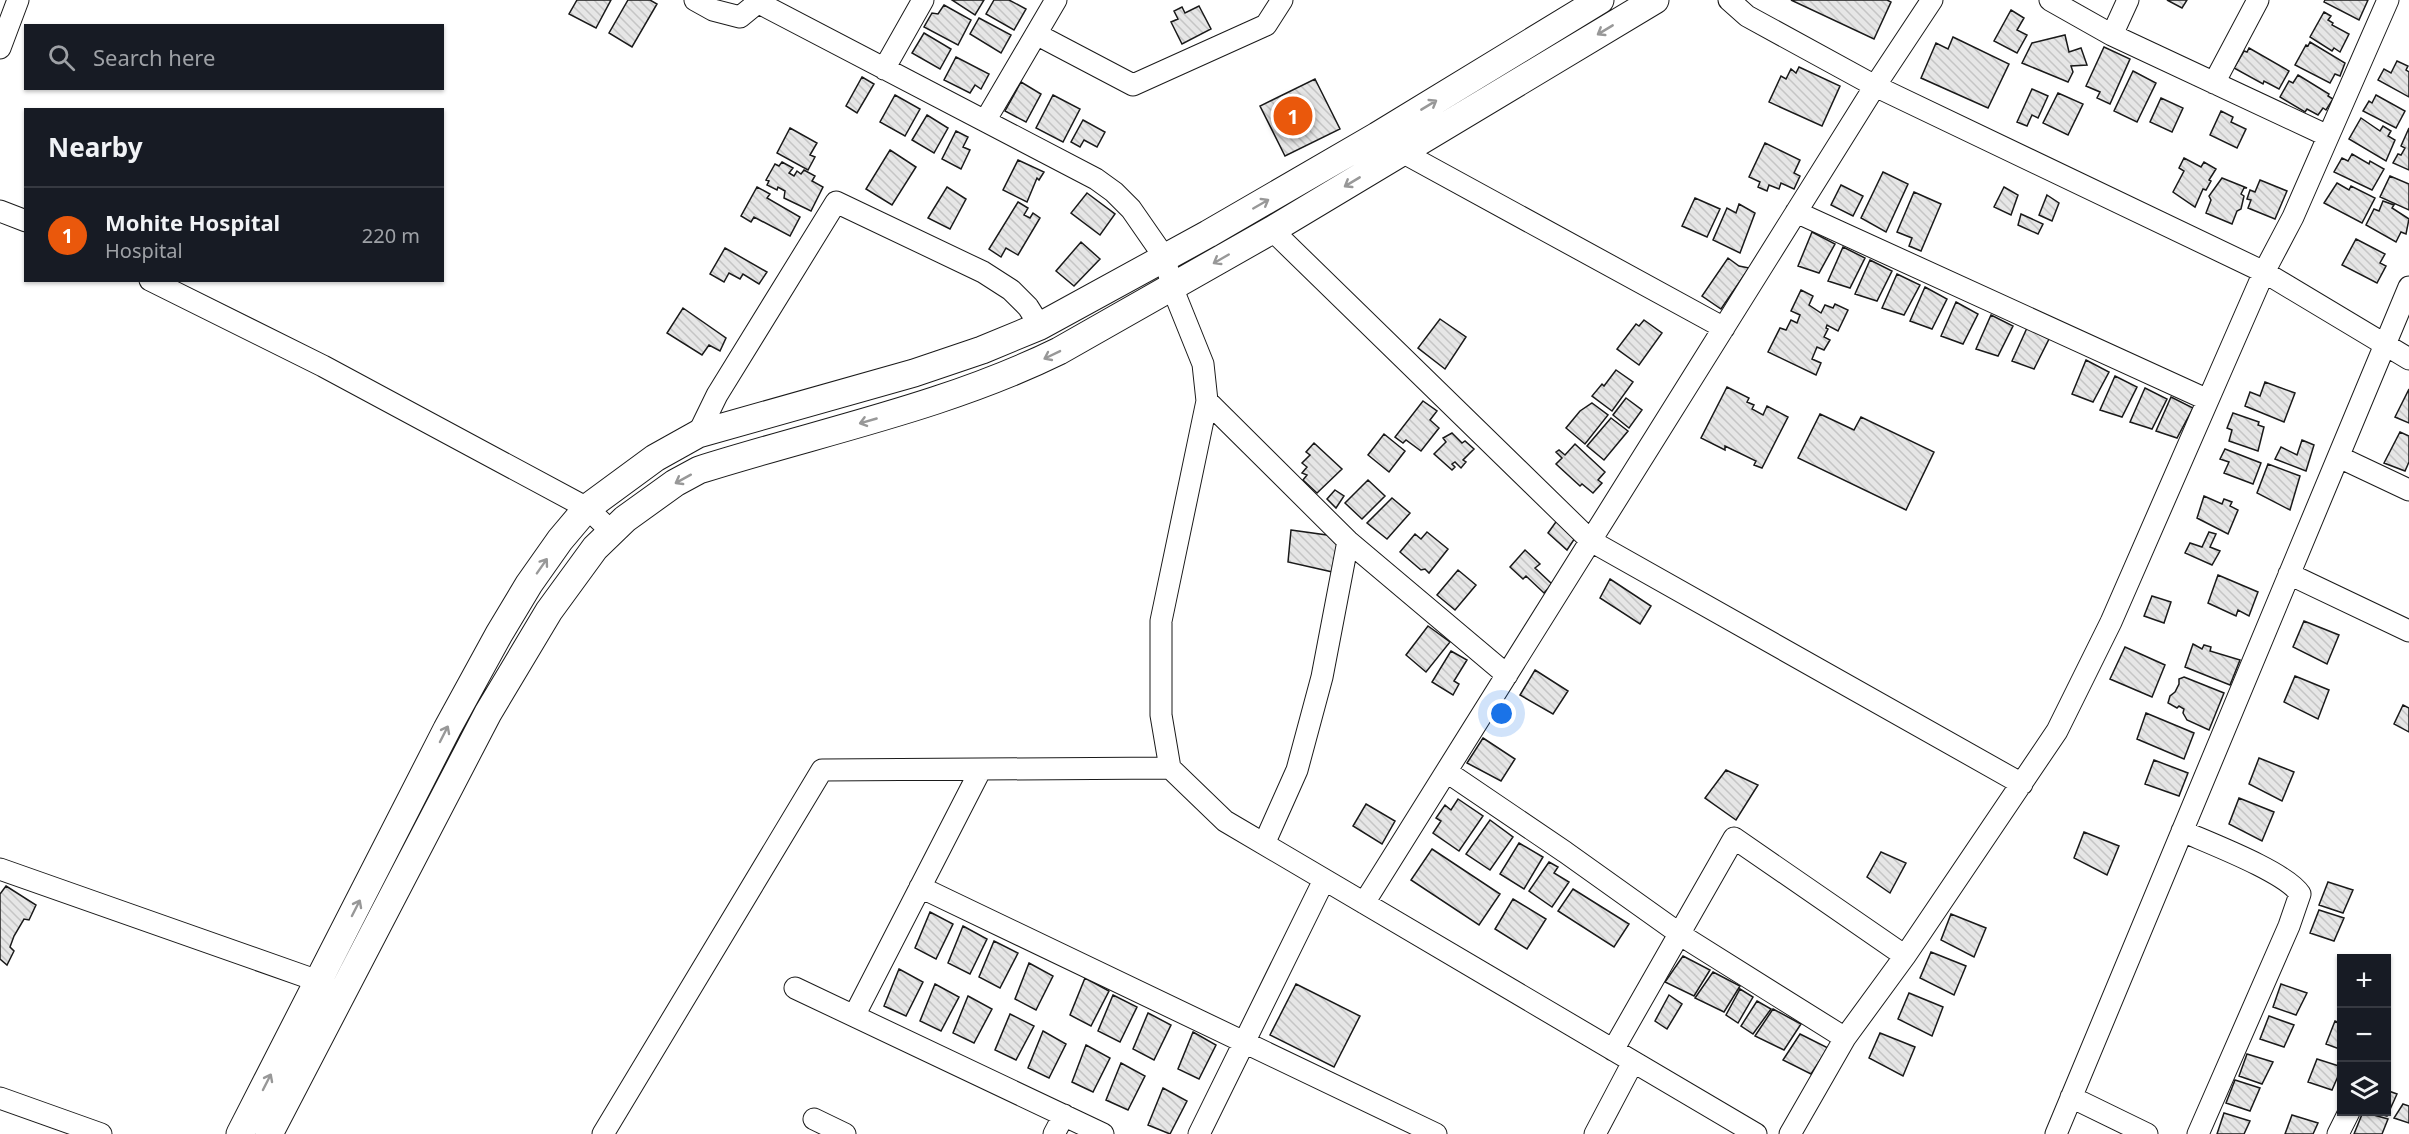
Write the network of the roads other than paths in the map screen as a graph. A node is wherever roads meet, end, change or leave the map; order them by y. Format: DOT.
graph roads {
  1 [pos="18,0"];
  2 [pos="695,0"];
  3 [pos="923,0"];
  4 [pos="1056,0"];
  5 [pos="1282,0"];
  6 [pos="1600,0"];
  7 [pos="1655,0"];
  8 [pos="1729,0"];
  9 [pos="1932,0"];
  10 [pos="2050,0"];
  11 [pos="2128,0"];
  12 [pos="2258,0"];
  13 [pos="2388,0"];
  14 [pos="760,2"];
  15 [pos="1036,34"];
  16 [pos="2112,35"];
  17 [pos="0,48"];
  18 [pos="884,69"];
  19 [pos="2214,83"];
  20 [pos="1875,86"];
  21 [pos="985,121"];
  22 [pos="2328,136"];
  23 [pos="1402,152"];
  24 [pos="0,211"];
  25 [pos="1796,212"];
  26 [pos="24,220"];
  27 [pos="1272,230"];
  28 [pos="1165,258"];
  29 [pos="2264,272"];
  30 [pos="154,282"];
  31 [pos="1172,287"];
  32 [pos="2409,287"];
  33 [pos="1040,326"];
  34 [pos="1724,328"];
  35 [pos="2385,344"];
  36 [pos="2409,359"];
  37 [pos="2208,400"];
  38 [pos="1207,401"];
  39 [pos="698,434"];
  40 [pos="2338,457"];
  41 [pos="2409,490"];
  42 [pos="587,508"];
  43 [pos="612,532"];
  44 [pos="1348,541"];
  45 [pos="1591,541"];
  46 [pos="2289,574"];
  47 [pos="2409,631"];
  48 [pos="1507,675"];
  49 [pos="1170,768"];
  50 [pos="981,769"];
  51 [pos="1447,772"];
  52 [pos="2022,784"];
  53 [pos="2182,831"];
  54 [pos="1264,844"];
  55 [pos="0,869"];
  56 [pos="1324,880"];
  57 [pos="920,887"];
  58 [pos="1365,903"];
  59 [pos="1679,933"];
  60 [pos="1905,956"];
  61 [pos="318,981"];
  62 [pos="795,988"];
  63 [pos="854,1016"];
  64 [pos="1845,1038"];
  65 [pos="1244,1042"];
  66 [pos="1613,1050"];
  67 [pos="1633,1062"];
  68 [pos="2071,1097"];
  69 [pos="0,1098"];
  70 [pos="2347,1116"];
  71 [pos="814,1119"];
  72 [pos="1059,1125"];
  73 [pos="101,1134"];
  74 [pos="240,1134"];
  75 [pos="268,1134"];
  76 [pos="603,1134"];
  77 [pos="845,1134"];
  78 [pos="1103,1134"];
  79 [pos="1199,1134"];
  80 [pos="1436,1134"];
  81 [pos="1595,1134"];
  82 [pos="1756,1134"];
  83 [pos="1790,1134"];
  84 [pos="2056,1134"];
  85 [pos="2147,1134"];
  86 [pos="2198,1134"];
  87 [pos="2338,1134"];
  1 -- 17 [label="street"];
  2 -- 14 [label="street"];
  3 -- 18 [label="street"];
  4 -- 15 [label="street"];
  5 -- 15 [label="street"];
  28 -- 6 [label="main road, one-way"];
  7 -- 23 [label="main road, one-way"];
  8 -- 20 [label="street"];
  9 -- 20 [label="street"];
  10 -- 16 [label="street"];
  11 -- 16 [label="street"];
  12 -- 19 [label="street"];
  13 -- 22 [label="street"];
  14 -- 18 [label="street"];
  15 -- 21 [label="street"];
  16 -- 19 [label="street"];
  18 -- 21 [label="street"];
  19 -- 22 [label="street"];
  20 -- 25 [label="street"];
  20 -- 29 [label="street"];
  21 -- 28 [label="street"];
  22 -- 29 [label="street"];
  23 -- 27 [label="main road, one-way"];
  23 -- 34 [label="street"];
  24 -- 26 [label="street"];
  25 -- 34 [label="street"];
  25 -- 37 [label="street"];
  27 -- 31 [label="main road, one-way"];
  27 -- 45 [label="street"];
  28 -- 31 [label="street"];
  28 -- 33 [label="main road"];
  29 -- 35 [label="street"];
  29 -- 37 [label="street"];
  30 -- 42 [label="street"];
  31 -- 38 [label="street"];
  31 -- 43 [label="main road, one-way"];
  32 -- 35 [label="street"];
  33 -- 39 [label="main road"];
  33 -- 39 [label="street"];
  34 -- 45 [label="street"];
  35 -- 36 [label="street"];
  35 -- 40 [label="street"];
  37 -- 52 [label="street"];
  38 -- 44 [label="street"];
  38 -- 49 [label="street"];
  39 -- 42 [label="main road"];
  40 -- 41 [label="street"];
  40 -- 46 [label="street"];
  42 -- 43 [label="street"];
  61 -- 42 [label="main road, one-way"];
  43 -- 75 [label="main road"];
  44 -- 48 [label="street"];
  44 -- 54 [label="street"];
  45 -- 48 [label="street"];
  45 -- 52 [label="street"];
  46 -- 47 [label="street"];
  46 -- 53 [label="street"];
  48 -- 51 [label="street"];
  49 -- 50 [label="street"];
  49 -- 54 [label="street"];
  50 -- 57 [label="street"];
  50 -- 76 [label="street"];
  51 -- 58 [label="street"];
  51 -- 59 [label="street"];
  52 -- 60 [label="street"];
  53 -- 68 [label="street"];
  53 -- 86 [label="street"];
  54 -- 56 [label="street"];
  55 -- 61 [label="street"];
  56 -- 58 [label="street"];
  56 -- 65 [label="street"];
  57 -- 63 [label="street"];
  57 -- 65 [label="street"];
  58 -- 66 [label="street"];
  59 -- 60 [label="street"];
  59 -- 64 [label="street"];
  59 -- 66 [label="street"];
  60 -- 64 [label="street"];
  74 -- 61 [label="main road, one-way"];
  62 -- 63 [label="street"];
  63 -- 72 [label="street"];
  64 -- 83 [label="street"];
  65 -- 79 [label="street"];
  65 -- 80 [label="street"];
  66 -- 67 [label="street"];
  67 -- 81 [label="street"];
  67 -- 82 [label="street"];
  68 -- 84 [label="street"];
  68 -- 85 [label="street"];
  69 -- 73 [label="street"];
  70 -- 87 [label="street"];
  71 -- 77 [label="street"];
  72 -- 78 [label="street"];
}
